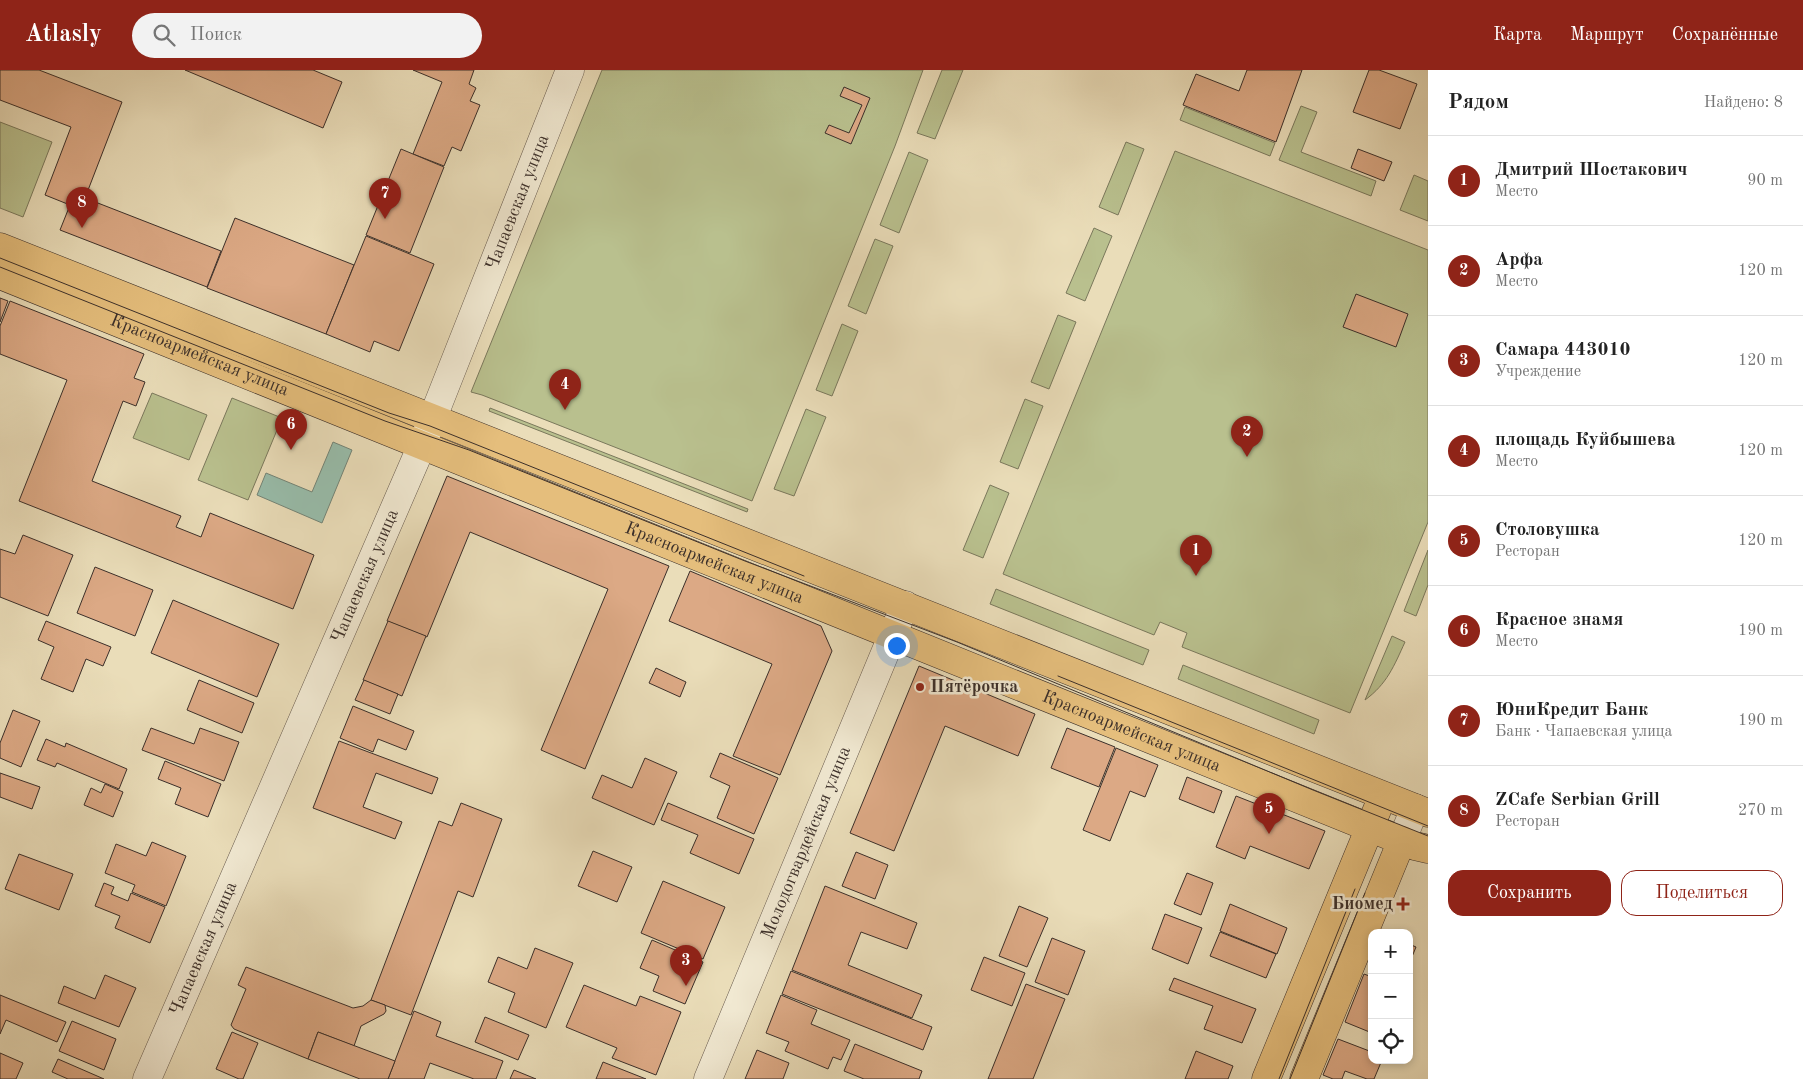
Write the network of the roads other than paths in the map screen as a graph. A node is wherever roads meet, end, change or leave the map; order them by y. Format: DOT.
graph roads {
  1 [pos="570,70"];
  2 [pos="0,247"];
  3 [pos="0,274"];
  4 [pos="432,418"];
  5 [pos="422,445"];
  6 [pos="904,605"];
  7 [pos="892,634"];
  8 [pos="1383,795"];
  9 [pos="1422,810"];
  10 [pos="1370,827"];
  11 [pos="1402,840"];
  12 [pos="1428,849"];
  13 [pos="147,1079"];
  14 [pos="708,1079"];
  15 [pos="1266,1079"];
  16 [pos="1304,1079"];
  1 -- 4 [label="street, Чапаевская улица"];
  2 -- 4 [label="main road, Красноармейская улица"];
  3 -- 5 [label="main road, Красноармейская улица"];
  4 -- 5 [label="street, Чапаевская улица"];
  4 -- 6 [label="main road, Красноармейская улица"];
  5 -- 7 [label="main road, Красноармейская улица"];
  5 -- 13 [label="street, Чапаевская улица"];
  6 -- 7 [label="street, Молодогвардейская улица"];
  6 -- 8 [label="main road, Красноармейская улица"];
  7 -- 10 [label="main road, Красноармейская улица"];
  7 -- 14 [label="street, Молодогвардейская улица"];
  8 -- 9 [label="main road, Красноармейская улица"];
  8 -- 10 [label="main road"];
  9 -- 11 [label="street"];
  10 -- 11 [label="main road, Красноармейская улица"];
  10 -- 15 [label="main road"];
  11 -- 12 [label="main road, Красноармейская улица"];
  11 -- 16 [label="main road"];
}
